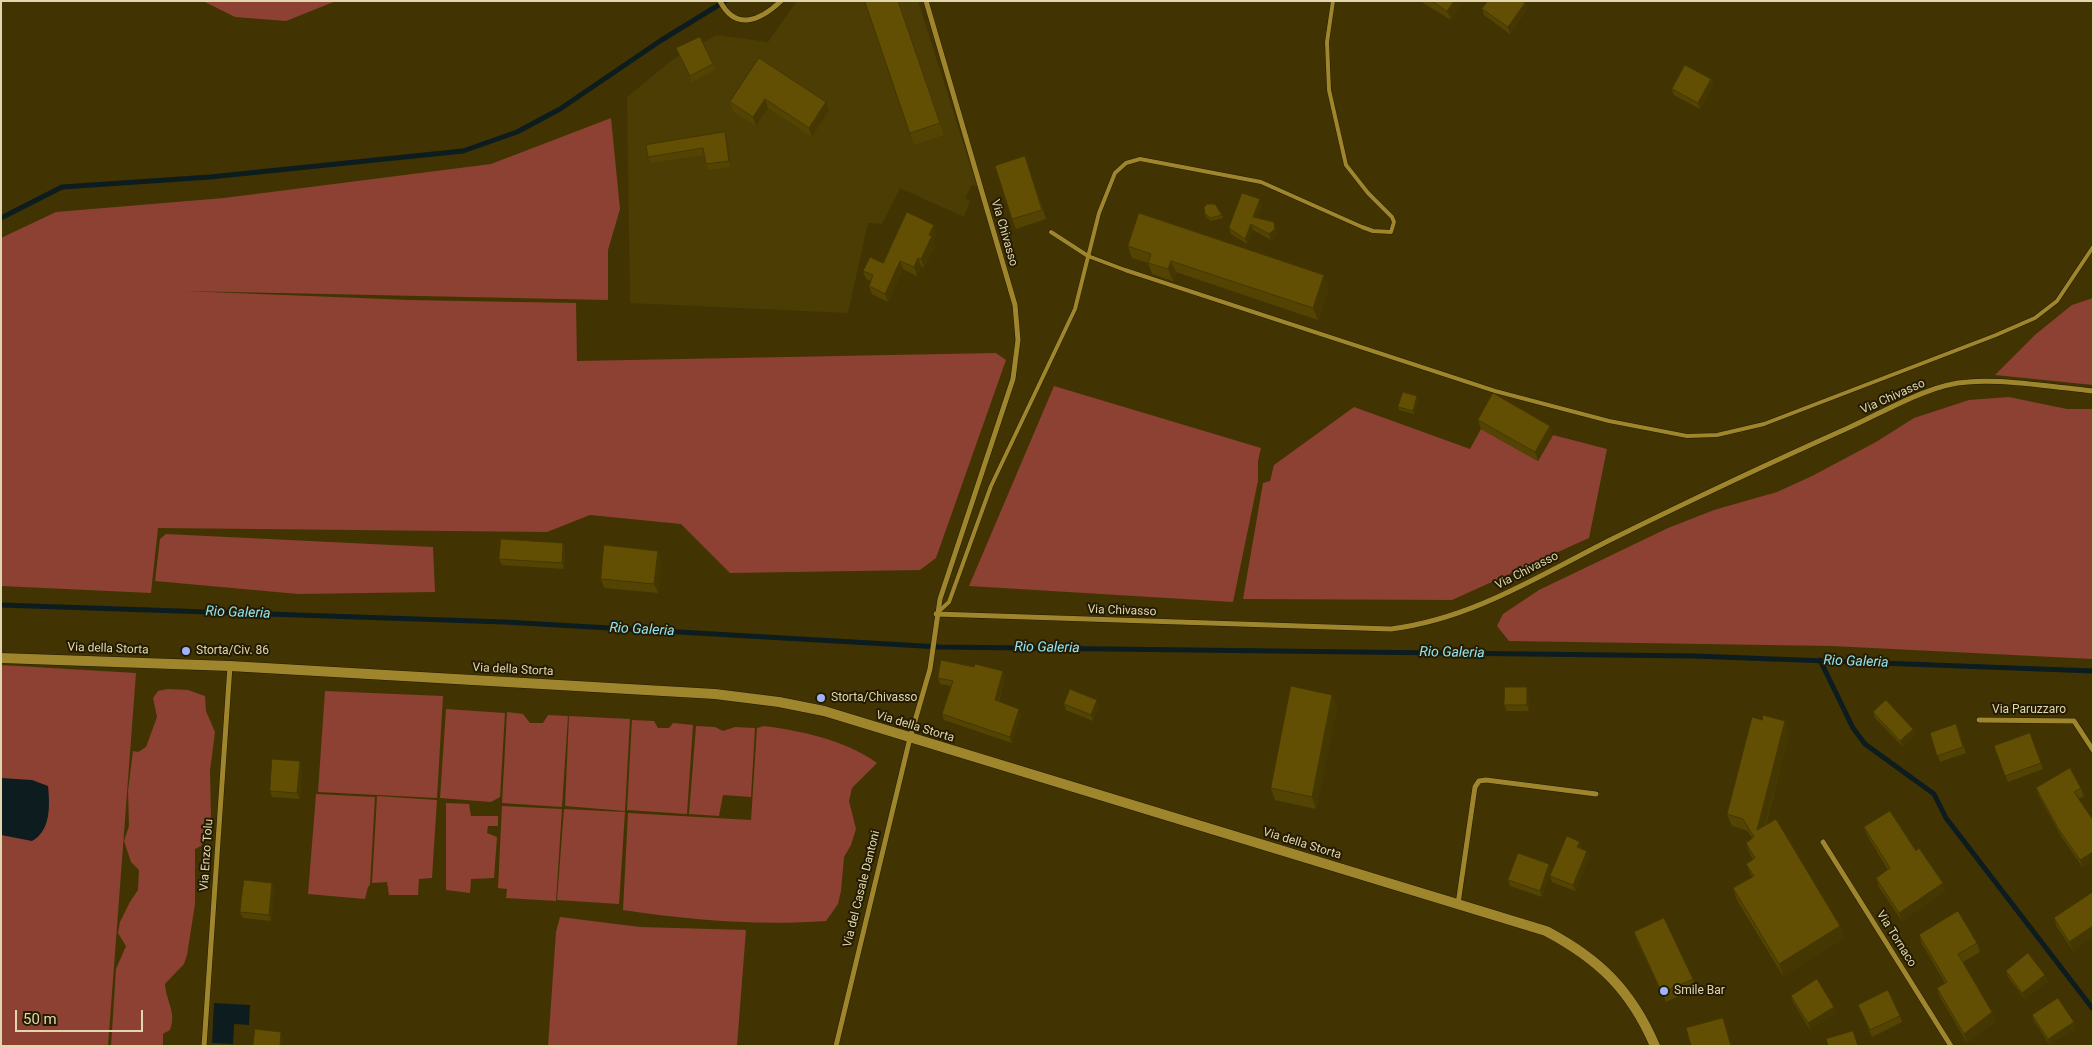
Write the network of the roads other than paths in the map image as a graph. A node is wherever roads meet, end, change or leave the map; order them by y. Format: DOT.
graph roads {
  1 [pos="720,1"];
  2 [pos="781,1"];
  3 [pos="926,1"];
  4 [pos="1333,1"];
  5 [pos="1051,232"];
  6 [pos="2093,247"];
  7 [pos="1088,256"];
  8 [pos="2093,391"];
  9 [pos="936,614"];
  10 [pos="1,658"];
  11 [pos="230,666"];
  12 [pos="1979,720"];
  13 [pos="910,738"];
  14 [pos="2093,750"];
  15 [pos="1596,794"];
  16 [pos="1823,842"];
  17 [pos="1458,904"];
  18 [pos="204,1046"];
  19 [pos="836,1046"];
  20 [pos="1655,1046"];
  21 [pos="1952,1046"];
  1 -- 2 [label="street"];
  3 -- 9 [label="street, Via Chivasso"];
  4 -- 7 [label="lane"];
  5 -- 7 [label="lane"];
  6 -- 7 [label="lane"];
  7 -- 9 [label="lane"];
  8 -- 9 [label="street, Via Chivasso"];
  9 -- 13 [label="street, Via Chivasso"];
  10 -- 11 [label="main road, Via della Storta"];
  11 -- 13 [label="main road, Via della Storta"];
  11 -- 18 [label="street, Via Enzo Tolu"];
  12 -- 14 [label="street, Via Paruzzaro"];
  13 -- 17 [label="main road, Via della Storta"];
  13 -- 19 [label="street, Via del Casale Dantoni"];
  15 -- 17 [label="street"];
  16 -- 21 [label="street, Via Tornaco"];
  17 -- 20 [label="main road, Via della Storta"];
}
